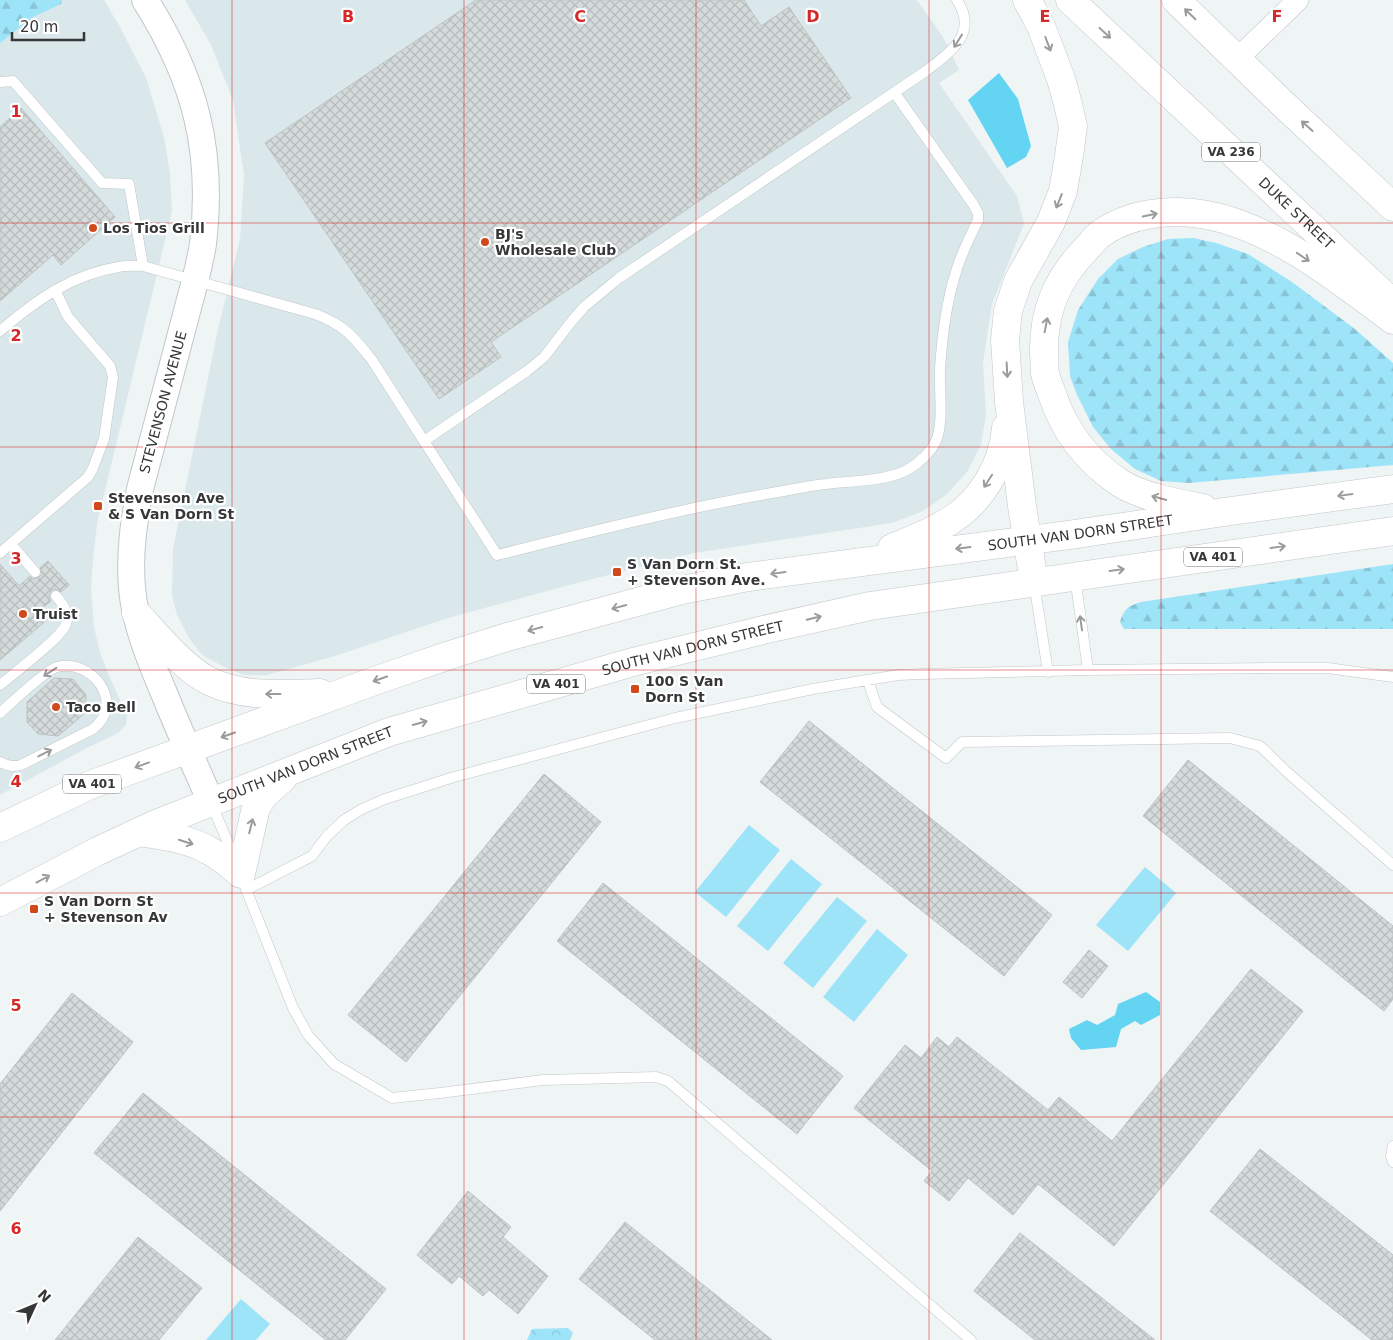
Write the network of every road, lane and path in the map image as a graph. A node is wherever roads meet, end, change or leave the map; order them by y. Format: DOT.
graph roads {
  1 [pos="145,0"];
  2 [pos="957,0"];
  3 [pos="1027,0"];
  4 [pos="1070,0"];
  5 [pos="1176,0"];
  6 [pos="1298,0"];
  7 [pos="1237,59"];
  8 [pos="0,82"];
  9 [pos="894,92"];
  10 [pos="1343,159"];
  11 [pos="1393,194"];
  12 [pos="1393,207"];
  13 [pos="143,266"];
  14 [pos="195,281"];
  15 [pos="55,290"];
  16 [pos="1393,304"];
  17 [pos="1393,320"];
  18 [pos="0,331"];
  19 [pos="1009,402"];
  20 [pos="424,441"];
  21 [pos="1393,489"];
  22 [pos="1224,512"];
  23 [pos="1393,531"];
  24 [pos="1068,535"];
  25 [pos="1028,540"];
  26 [pos="11,544"];
  27 [pos="0,553"];
  28 [pos="861,562"];
  29 [pos="35,572"];
  30 [pos="1074,576"];
  31 [pos="1034,582"];
  32 [pos="56,596"];
  33 [pos="136,613"];
  34 [pos="1088,670"];
  35 [pos="1048,672"];
  36 [pos="1393,677"];
  37 [pos="868,680"];
  38 [pos="0,685"];
  39 [pos="339,694"];
  40 [pos="0,713"];
  41 [pos="188,749"];
  42 [pos="0,762"];
  43 [pos="293,769"];
  44 [pos="211,802"];
  45 [pos="0,828"];
  46 [pos="139,832"];
  47 [pos="1393,865"];
  48 [pos="243,882"];
  49 [pos="0,902"];
  50 [pos="1393,1146"];
  51 [pos="1393,1162"];
  52 [pos="971,1340"];
  1 -- 14 [label="street, STEVENSON AVENUE"];
  2 -- 9 [label="lane, one-way"];
  3 -- 19 [label="main road, one-way"];
  4 -- 16 [label="main road, DUKE STREET / VA 236, one-way"];
  7 -- 5 [label="main road, one-way"];
  6 -- 7 [label="street"];
  10 -- 7 [label="main road, one-way"];
  8 -- 13 [label="lane"];
  9 -- 20 [label="lane"];
  9 -- 20 [label="lane"];
  10 -- 11 [label="main road"];
  10 -- 12 [label="main road"];
  13 -- 14 [label="lane"];
  13 -- 15 [label="lane"];
  14 -- 20 [label="lane"];
  14 -- 33 [label="street, STEVENSON AVENUE"];
  15 -- 18 [label="lane"];
  15 -- 26 [label="lane"];
  22 -- 17 [label="main road, one-way"];
  19 -- 25 [label="main road"];
  19 -- 28 [label="main road, one-way"];
  21 -- 22 [label="main road, SOUTH VAN DORN STREET / VA 401, one-way"];
  22 -- 24 [label="main road, SOUTH VAN DORN STREET / VA 401"];
  30 -- 23 [label="main road, SOUTH VAN DORN STREET / VA 401, one-way"];
  24 -- 25 [label="main road, SOUTH VAN DORN STREET / VA 401"];
  24 -- 30 [label="main road"];
  25 -- 28 [label="main road, SOUTH VAN DORN STREET / VA 401, one-way"];
  25 -- 31 [label="main road"];
  26 -- 27 [label="lane"];
  26 -- 29 [label="lane"];
  28 -- 39 [label="main road, SOUTH VAN DORN STREET / VA 401, one-way"];
  30 -- 31 [label="main road, SOUTH VAN DORN STREET / VA 401"];
  34 -- 30 [label="lane, one-way"];
  31 -- 35 [label="lane"];
  43 -- 31 [label="main road, SOUTH VAN DORN STREET / VA 401, one-way"];
  32 -- 38 [label="lane"];
  39 -- 33 [label="main road, one-way"];
  33 -- 41 [label="street, STEVENSON AVENUE"];
  34 -- 35 [label="lane"];
  34 -- 36 [label="lane"];
  35 -- 37 [label="lane"];
  37 -- 47 [label="lane"];
  37 -- 48 [label="lane"];
  39 -- 41 [label="main road, SOUTH VAN DORN STREET / VA 401, one-way"];
  42 -- 40 [label="lane, one-way"];
  41 -- 44 [label="street, STEVENSON AVENUE"];
  41 -- 45 [label="main road, SOUTH VAN DORN STREET / VA 401, one-way"];
  43 -- 44 [label="main road, SOUTH VAN DORN STREET / VA 401"];
  48 -- 43 [label="main road, one-way"];
  44 -- 46 [label="main road, SOUTH VAN DORN STREET / VA 401"];
  44 -- 48 [label="lane"];
  46 -- 48 [label="main road, one-way"];
  49 -- 46 [label="main road, SOUTH VAN DORN STREET / VA 401, one-way"];
  48 -- 52 [label="lane"];
  50 -- 51 [label="lane"];
}
